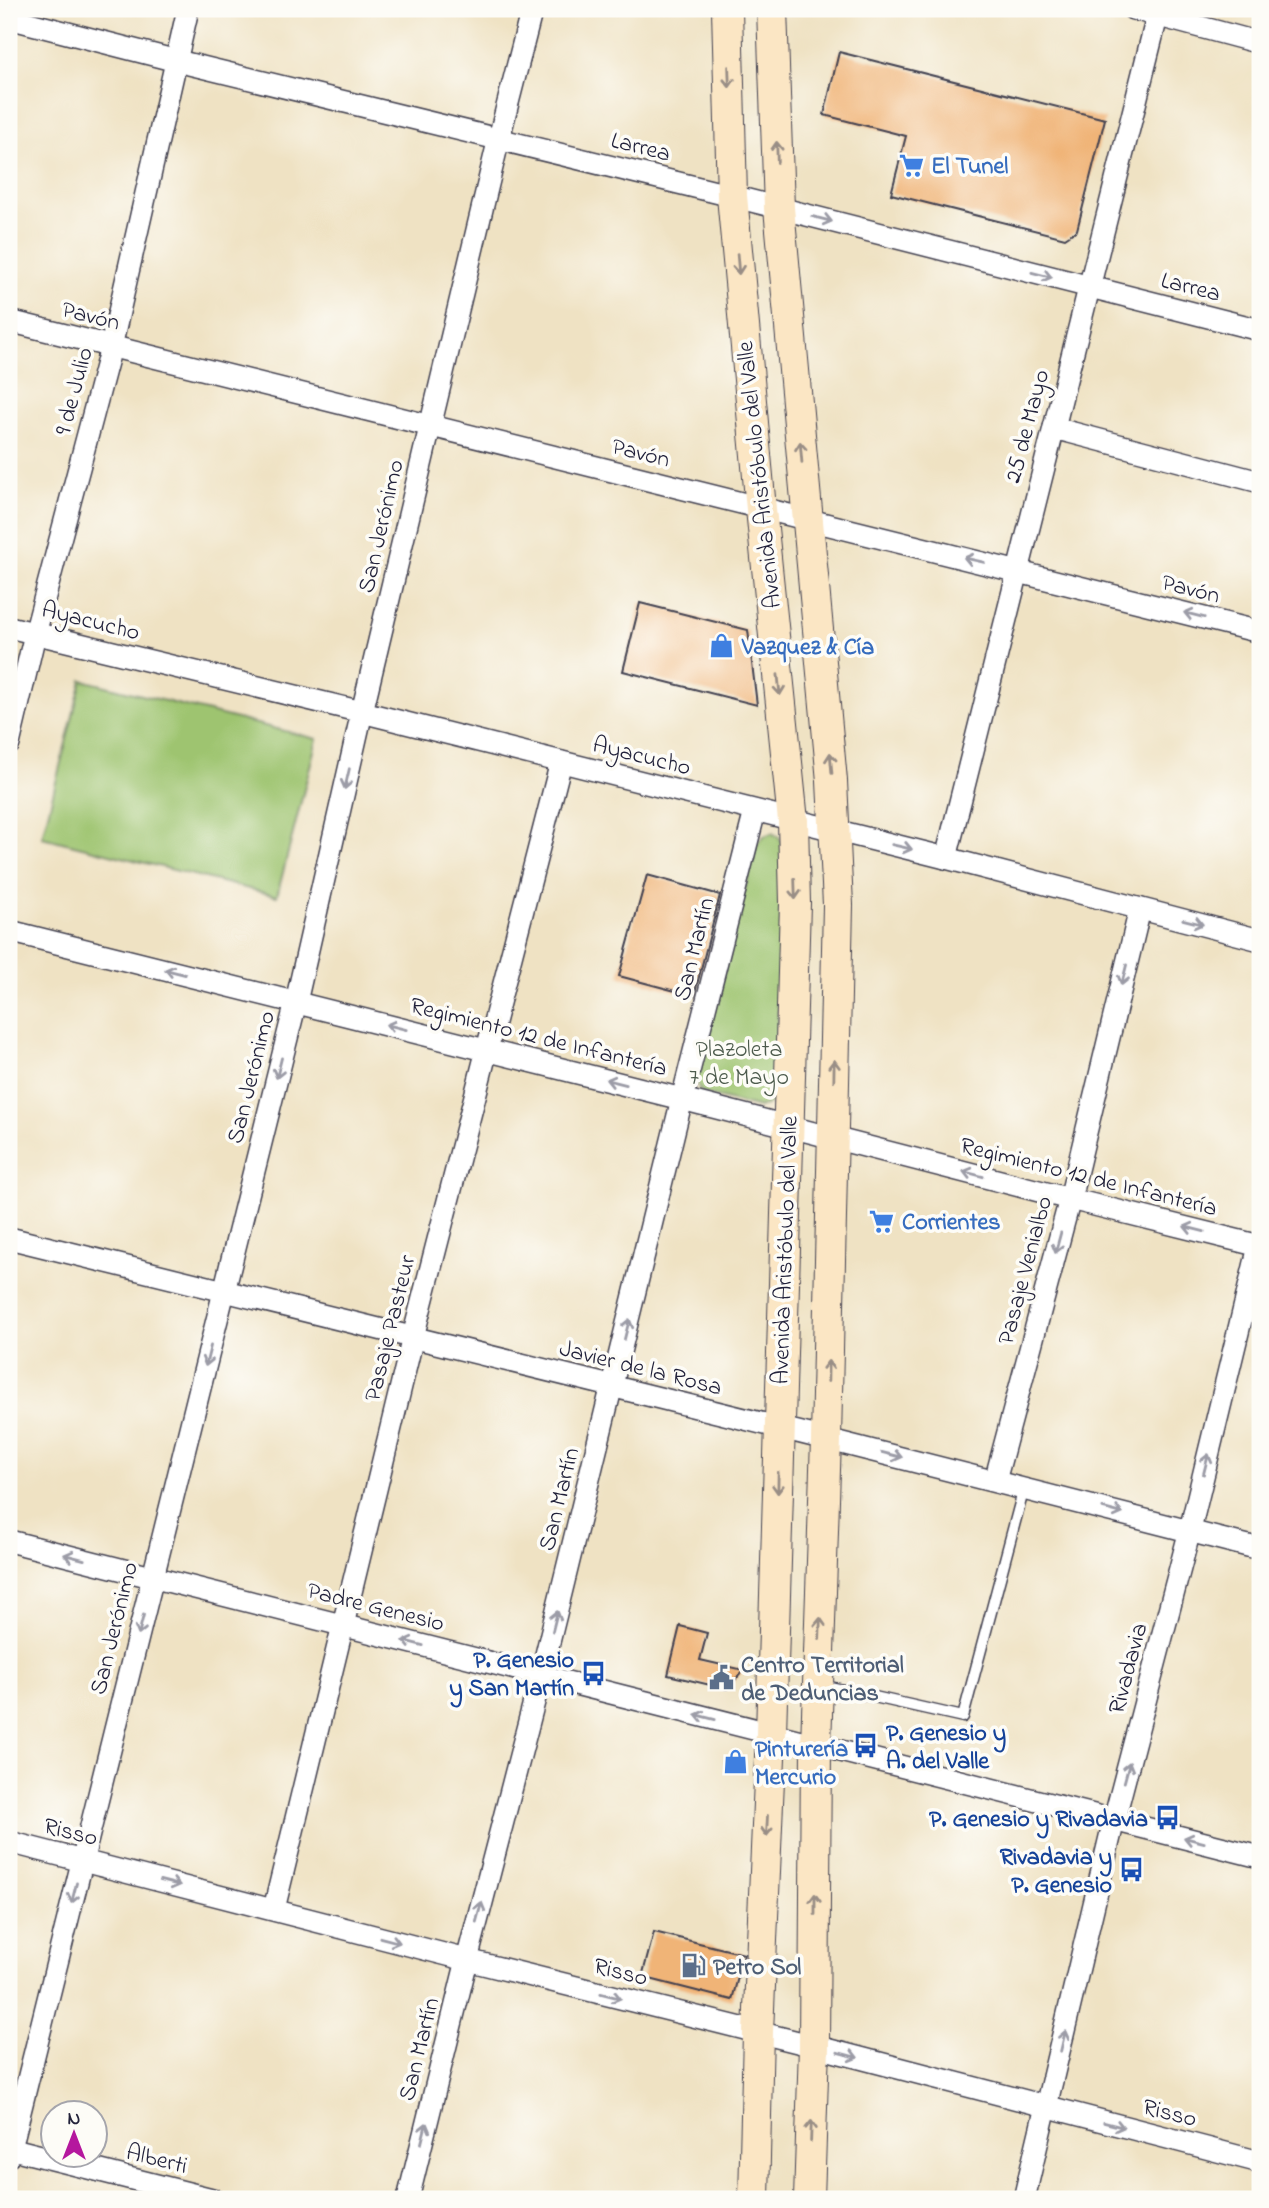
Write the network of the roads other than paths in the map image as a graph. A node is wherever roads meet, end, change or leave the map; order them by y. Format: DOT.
graph roads {
  1 [pos="188,9"];
  2 [pos="532,9"];
  3 [pos="727,9"];
  4 [pos="772,9"];
  5 [pos="1133,9"];
  6 [pos="1158,12"];
  7 [pos="9,18"];
  8 [pos="1260,43"];
  9 [pos="177,61"];
  10 [pos="499,138"];
  11 [pos="732,196"];
  12 [pos="779,208"];
  13 [pos="1090,287"];
  14 [pos="9,321"];
  15 [pos="1260,330"];
  16 [pos="111,347"];
  17 [pos="430,426"];
  18 [pos="1054,428"];
  19 [pos="1260,482"];
  20 [pos="761,509"];
  21 [pos="807,520"];
  22 [pos="1016,570"];
  23 [pos="9,627"];
  24 [pos="1260,632"];
  25 [pos="35,634"];
  26 [pos="362,712"];
  27 [pos="9,744"];
  28 [pos="561,762"];
  29 [pos="755,811"];
  30 [pos="793,821"];
  31 [pos="835,831"];
  32 [pos="946,858"];
  33 [pos="1140,909"];
  34 [pos="9,930"];
  35 [pos="1260,940"];
  36 [pos="296,1002"];
  37 [pos="488,1050"];
  38 [pos="682,1099"];
  39 [pos="788,1126"];
  40 [pos="833,1138"];
  41 [pos="1070,1199"];
  42 [pos="9,1238"];
  43 [pos="1260,1244"];
  44 [pos="224,1290"];
  45 [pos="413,1337"];
  46 [pos="613,1387"];
  47 [pos="779,1428"];
  48 [pos="826,1439"];
  49 [pos="995,1481"];
  50 [pos="1024,1488"];
  51 [pos="1190,1530"];
  52 [pos="9,1541"];
  53 [pos="1260,1549"];
  54 [pos="153,1577"];
  55 [pos="343,1625"];
  56 [pos="541,1675"];
  57 [pos="818,1684"];
  58 [pos="771,1734"];
  59 [pos="816,1745"];
  60 [pos="1114,1820"];
  61 [pos="9,1842"];
  62 [pos="1260,1857"];
  63 [pos="82,1860"];
  64 [pos="274,1909"];
  65 [pos="467,1960"];
  66 [pos="758,2032"];
  67 [pos="814,2046"];
  68 [pos="1048,2108"];
  69 [pos="9,2151"];
  70 [pos="1260,2162"];
  71 [pos="212,2199"];
  72 [pos="408,2199"];
  73 [pos="754,2199"];
  74 [pos="809,2199"];
  75 [pos="1024,2199"];
  1 -- 9 [label="street, 9 de Julio"];
  2 -- 10 [label="street, San Jerónimo"];
  3 -- 11 [label="main road, Avenida Aristóbulo del Valle, one-way"];
  12 -- 4 [label="main road, Avenida Aristóbulo del Valle, one-way"];
  5 -- 6 [label="street"];
  6 -- 8 [label="street"];
  6 -- 13 [label="street, 25 de Mayo"];
  7 -- 9 [label="street, Larrea"];
  9 -- 10 [label="street, Larrea"];
  9 -- 16 [label="street, 9 de Julio"];
  10 -- 11 [label="street, Larrea"];
  10 -- 17 [label="street, San Jerónimo"];
  11 -- 12 [label="street, Larrea"];
  11 -- 20 [label="main road, Avenida Aristóbulo del Valle, one-way"];
  12 -- 13 [label="street, Larrea, one-way"];
  21 -- 12 [label="main road, Avenida Aristóbulo del Valle, one-way"];
  13 -- 15 [label="street, Larrea"];
  13 -- 18 [label="street, 25 de Mayo"];
  14 -- 16 [label="street, Pavón"];
  16 -- 17 [label="street, Pavón"];
  16 -- 25 [label="street, 9 de Julio"];
  17 -- 20 [label="street, Pavón"];
  17 -- 26 [label="street, San Jerónimo"];
  18 -- 19 [label="street"];
  18 -- 22 [label="street, 25 de Mayo"];
  20 -- 21 [label="street, Pavón"];
  20 -- 30 [label="main road, Avenida Aristóbulo del Valle, one-way"];
  22 -- 21 [label="street, Pavón, one-way"];
  31 -- 21 [label="main road, Avenida Aristóbulo del Valle, one-way"];
  24 -- 22 [label="street, Pavón, one-way"];
  22 -- 32 [label="street, 25 de Mayo"];
  23 -- 25 [label="street, Ayacucho"];
  25 -- 26 [label="street, Ayacucho"];
  25 -- 27 [label="street, 9 de Julio"];
  26 -- 28 [label="street, Ayacucho"];
  26 -- 36 [label="street, San Jerónimo, one-way"];
  28 -- 29 [label="street, Ayacucho"];
  28 -- 37 [label="street, Pasaje Pasteur"];
  29 -- 30 [label="street, Ayacucho"];
  29 -- 38 [label="street, San Martín"];
  30 -- 31 [label="street, Ayacucho"];
  30 -- 39 [label="main road, Avenida Aristóbulo del Valle, one-way"];
  31 -- 32 [label="street, Ayacucho, one-way"];
  40 -- 31 [label="main road, Avenida Aristóbulo del Valle, one-way"];
  32 -- 33 [label="street, Ayacucho"];
  33 -- 35 [label="street, Ayacucho, one-way"];
  33 -- 41 [label="street, Pasaje Venialbo, one-way"];
  36 -- 34 [label="street, Regimiento 12 de Infantería, one-way"];
  37 -- 36 [label="street, Regimiento 12 de Infantería, one-way"];
  36 -- 44 [label="street, San Jerónimo, one-way"];
  38 -- 37 [label="street, Regimiento 12 de Infantería, one-way"];
  37 -- 45 [label="street, Pasaje Pasteur"];
  38 -- 39 [label="street, Regimiento 12 de Infantería"];
  46 -- 38 [label="street, San Martín, one-way"];
  39 -- 40 [label="street, Regimiento 12 de Infantería"];
  39 -- 47 [label="main road, Avenida Aristóbulo del Valle"];
  41 -- 40 [label="street, Regimiento 12 de Infantería, one-way"];
  48 -- 40 [label="main road, Avenida Aristóbulo del Valle, one-way"];
  43 -- 41 [label="street, Regimiento 12 de Infantería, one-way"];
  41 -- 49 [label="street, Pasaje Venialbo, one-way"];
  42 -- 44 [label="street, Javier de la Rosa"];
  51 -- 43 [label="street, Rivadavia, one-way"];
  44 -- 45 [label="street, Javier de la Rosa"];
  44 -- 54 [label="street, San Jerónimo, one-way"];
  45 -- 46 [label="street, Javier de la Rosa"];
  45 -- 55 [label="street, Pasaje Pasteur"];
  46 -- 47 [label="street, Javier de la Rosa"];
  56 -- 46 [label="street, San Martín, one-way"];
  47 -- 48 [label="street, Javier de la Rosa"];
  47 -- 58 [label="main road, Avenida Aristóbulo del Valle, one-way"];
  48 -- 49 [label="street, Javier de la Rosa, one-way"];
  57 -- 48 [label="main road, Avenida Aristóbulo del Valle, one-way"];
  49 -- 50 [label="street, Javier de la Rosa"];
  50 -- 51 [label="street, Javier de la Rosa, one-way"];
  50 -- 57 [label="lane"];
  51 -- 53 [label="street, Javier de la Rosa"];
  60 -- 51 [label="street, Rivadavia, one-way"];
  54 -- 52 [label="street, Padre Genesio, one-way"];
  54 -- 55 [label="street, Padre Genesio"];
  54 -- 63 [label="street, San Jerónimo, one-way"];
  56 -- 55 [label="street, Padre Genesio, one-way"];
  55 -- 64 [label="street, Pasaje Pasteur"];
  58 -- 56 [label="street, Padre Genesio, one-way"];
  65 -- 56 [label="street, San Martín, one-way"];
  57 -- 59 [label="main road, Avenida Aristóbulo del Valle"];
  58 -- 59 [label="street, Padre Genesio"];
  58 -- 66 [label="main road, Avenida Aristóbulo del Valle, one-way"];
  59 -- 60 [label="street, Padre Genesio"];
  67 -- 59 [label="main road, Avenida Aristóbulo del Valle, one-way"];
  62 -- 60 [label="street, Padre Genesio, one-way"];
  68 -- 60 [label="street, Rivadavia, one-way"];
  61 -- 63 [label="street, Risso"];
  63 -- 64 [label="street, Risso, one-way"];
  63 -- 69 [label="street, San Jerónimo, one-way"];
  64 -- 65 [label="street, Risso, one-way"];
  65 -- 66 [label="street, Risso, one-way"];
  72 -- 65 [label="street, San Martín, one-way"];
  66 -- 67 [label="street, Risso"];
  66 -- 73 [label="main road, Avenida Aristóbulo del Valle"];
  67 -- 68 [label="street, Risso, one-way"];
  74 -- 67 [label="main road, Avenida Aristóbulo del Valle, one-way"];
  68 -- 70 [label="street, Risso, one-way"];
  68 -- 75 [label="street, Rivadavia"];
  69 -- 71 [label="street, Alberti"];
}
